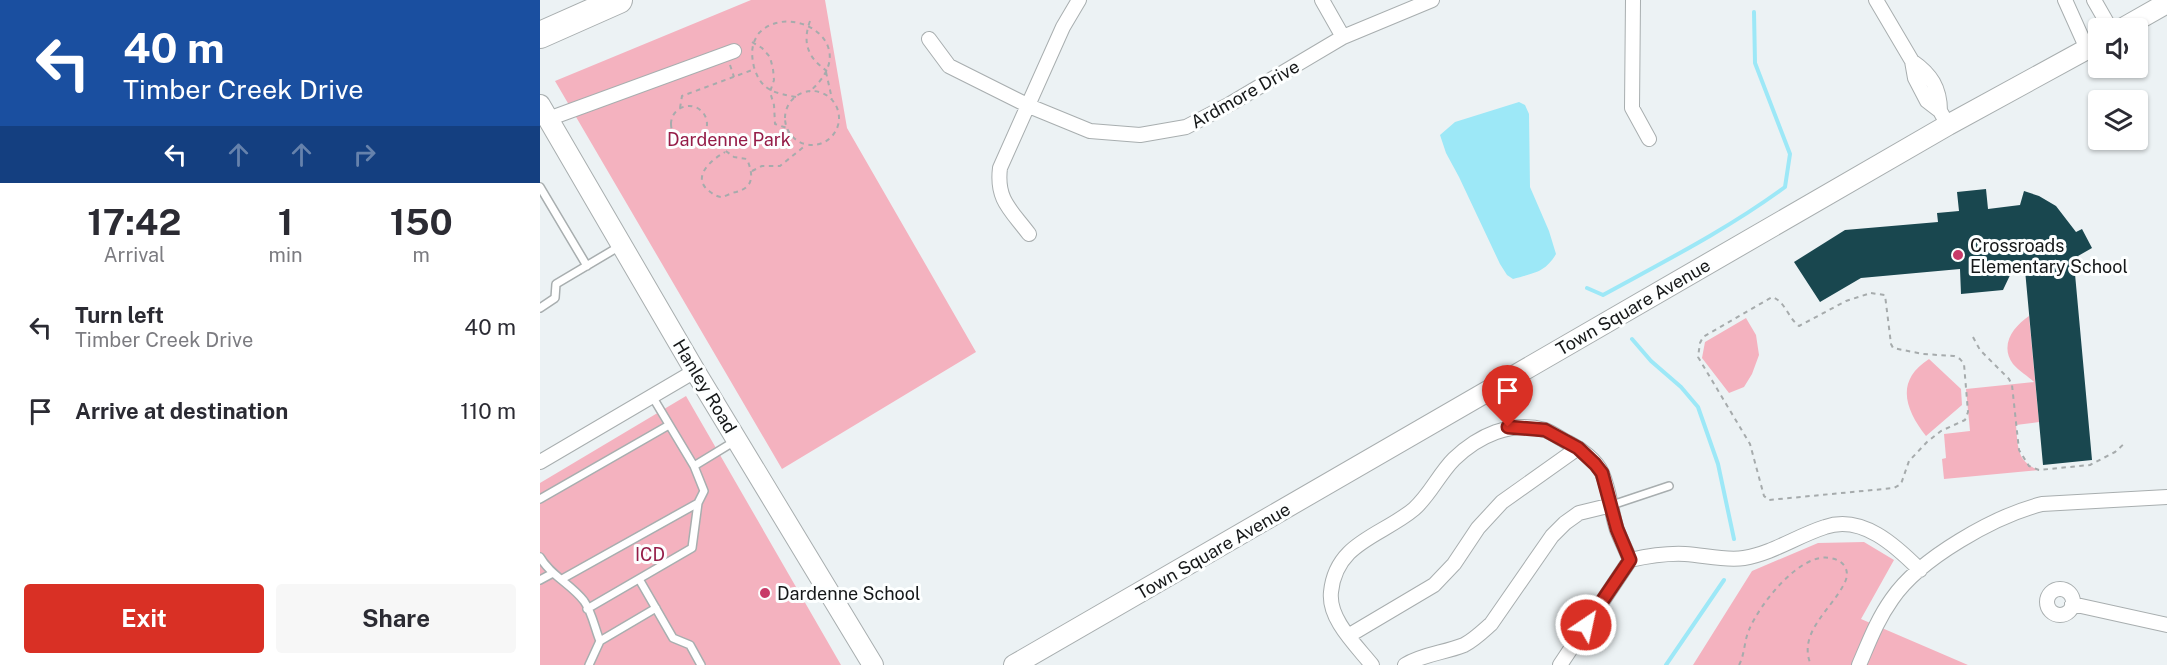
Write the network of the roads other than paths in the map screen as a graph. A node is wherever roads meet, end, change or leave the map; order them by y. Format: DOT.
graph roads {
  1 [pos="619,0"];
  2 [pos="1079,0"];
  3 [pos="1322,0"];
  4 [pos="1432,0"];
  5 [pos="1633,0"];
  6 [pos="1876,0"];
  7 [pos="2065,0"];
  8 [pos="2094,0"];
  9 [pos="2167,3"];
  10 [pos="2104,18"];
  11 [pos="2141,18"];
  12 [pos="540,35"];
  13 [pos="1343,37"];
  14 [pos="2088,38"];
  15 [pos="929,39"];
  16 [pos="2088,48"];
  17 [pos="734,51"];
  18 [pos="1029,106"];
  19 [pos="543,113"];
  20 [pos="1944,118"];
  21 [pos="1649,139"];
  22 [pos="540,188"];
  23 [pos="1029,234"];
  24 [pos="622,245"];
  25 [pos="587,266"];
  26 [pos="540,308"];
  27 [pos="695,371"];
  28 [pos="652,396"];
  29 [pos="669,424"];
  30 [pos="737,440"];
  31 [pos="1578,448"];
  32 [pos="540,462"];
  33 [pos="694,466"];
  34 [pos="1669,486"];
  35 [pos="2167,496"];
  36 [pos="540,500"];
  37 [pos="698,503"];
  38 [pos="1612,505"];
  39 [pos="540,557"];
  40 [pos="1630,560"];
  41 [pos="1920,570"];
  42 [pos="553,573"];
  43 [pos="562,579"];
  44 [pos="639,579"];
  45 [pos="540,580"];
  46 [pos="2072,604"];
  47 [pos="656,608"];
  48 [pos="587,609"];
  49 [pos="2167,625"];
  50 [pos="1348,636"];
  51 [pos="600,641"];
  52 [pos="589,665"];
  53 [pos="701,665"];
  54 [pos="873,665"];
  55 [pos="1014,665"];
  56 [pos="1372,665"];
  57 [pos="1405,665"];
  58 [pos="1560,665"];
  59 [pos="1859,665"];
  1 -- 12 [label="highway"];
  2 -- 18 [label="street"];
  3 -- 13 [label="street"];
  4 -- 13 [label="street, Ardmore Drive"];
  5 -- 21 [label="street"];
  6 -- 20 [label="street"];
  7 -- 14 [label="street"];
  8 -- 10 [label="street"];
  9 -- 11 [label="main road"];
  13 -- 18 [label="street, Ardmore Drive"];
  15 -- 18 [label="street, Ardmore Drive"];
  16 -- 20 [label="main road, Town Square Avenue"];
  17 -- 19 [label="street"];
  18 -- 23 [label="street"];
  19 -- 24 [label="main road, Hanley Road"];
  20 -- 55 [label="main road, Town Square Avenue"];
  22 -- 25 [label="lane"];
  24 -- 25 [label="lane"];
  24 -- 27 [label="main road, Hanley Road"];
  25 -- 26 [label="lane"];
  27 -- 28 [label="street"];
  27 -- 30 [label="main road, Hanley Road"];
  28 -- 29 [label="lane"];
  28 -- 32 [label="street"];
  29 -- 33 [label="lane"];
  29 -- 36 [label="lane"];
  30 -- 33 [label="lane"];
  30 -- 54 [label="main road, Hanley Road"];
  31 -- 38 [label="street"];
  31 -- 50 [label="street"];
  31 -- 50 [label="street"];
  33 -- 37 [label="lane"];
  34 -- 38 [label="lane"];
  35 -- 41 [label="street"];
  37 -- 43 [label="lane"];
  37 -- 44 [label="lane"];
  38 -- 40 [label="street"];
  38 -- 57 [label="street"];
  39 -- 42 [label="lane"];
  40 -- 41 [label="street"];
  40 -- 58 [label="street"];
  41 -- 59 [label="street"];
  42 -- 43 [label="lane"];
  42 -- 45 [label="lane"];
  43 -- 48 [label="lane"];
  44 -- 47 [label="lane"];
  44 -- 48 [label="lane"];
  46 -- 49 [label="street"];
  47 -- 51 [label="lane"];
  47 -- 53 [label="lane"];
  48 -- 51 [label="lane"];
  50 -- 56 [label="street"];
  51 -- 52 [label="lane"];
}
